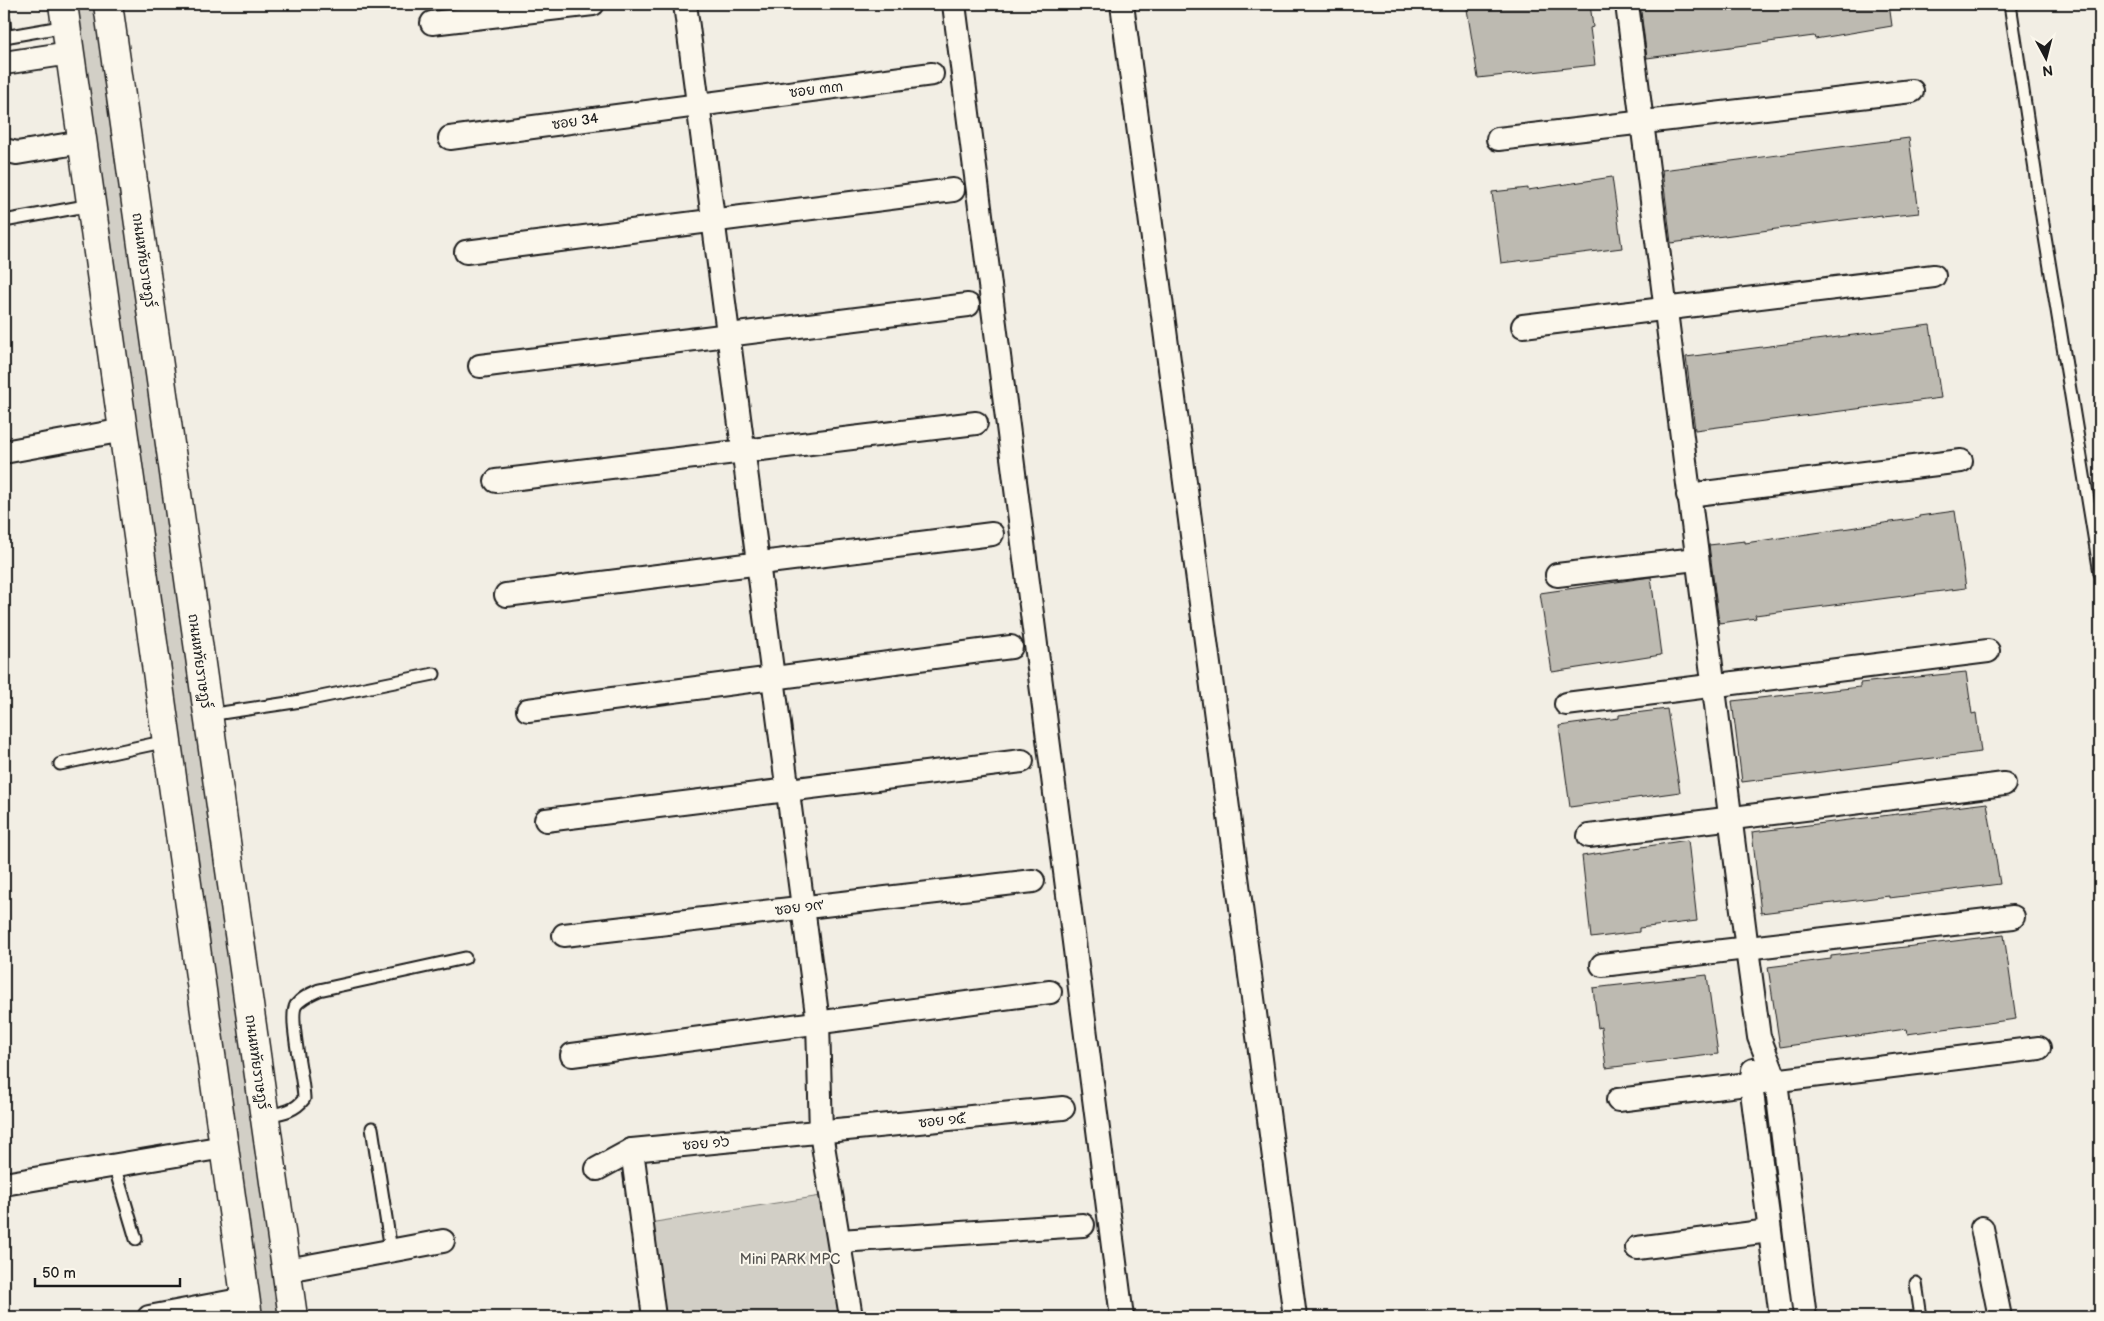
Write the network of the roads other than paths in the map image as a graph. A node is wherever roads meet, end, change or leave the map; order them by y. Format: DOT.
graph roads {
  1 [pos="593,4"];
  2 [pos="685,4"];
  3 [pos="954,4"];
  4 [pos="1122,4"];
  5 [pos="1627,4"];
  6 [pos="2010,4"];
  7 [pos="114,5"];
  8 [pos="65,15"];
  9 [pos="4,21"];
  10 [pos="432,23"];
  11 [pos="4,37"];
  12 [pos="70,53"];
  13 [pos="4,63"];
  14 [pos="932,74"];
  15 [pos="1912,90"];
  16 [pos="700,104"];
  17 [pos="1642,123"];
  18 [pos="450,138"];
  19 [pos="1498,139"];
  20 [pos="82,142"];
  21 [pos="4,150"];
  22 [pos="953,190"];
  23 [pos="91,206"];
  24 [pos="714,219"];
  25 [pos="4,221"];
  26 [pos="466,252"];
  27 [pos="1934,276"];
  28 [pos="968,305"];
  29 [pos="1666,309"];
  30 [pos="1523,326"];
  31 [pos="729,334"];
  32 [pos="480,366"];
  33 [pos="976,423"];
  34 [pos="124,430"];
  35 [pos="743,450"];
  36 [pos="4,452"];
  37 [pos="1961,461"];
  38 [pos="496,481"];
  39 [pos="1688,496"];
  40 [pos="992,534"];
  41 [pos="1696,559"];
  42 [pos="759,563"];
  43 [pos="2100,573"];
  44 [pos="1557,575"];
  45 [pos="506,595"];
  46 [pos="1011,647"];
  47 [pos="1988,651"];
  48 [pos="434,674"];
  49 [pos="773,676"];
  50 [pos="1712,685"];
  51 [pos="1566,704"];
  52 [pos="528,710"];
  53 [pos="208,715"];
  54 [pos="167,741"];
  55 [pos="1022,761"];
  56 [pos="60,764"];
  57 [pos="2004,784"];
  58 [pos="788,790"];
  59 [pos="1730,818"];
  60 [pos="546,820"];
  61 [pos="1589,836"];
  62 [pos="1033,881"];
  63 [pos="803,906"];
  64 [pos="2013,917"];
  65 [pos="564,935"];
  66 [pos="1747,949"];
  67 [pos="465,958"];
  68 [pos="1602,965"];
  69 [pos="1050,992"];
  70 [pos="818,1022"];
  71 [pos="1759,1037"];
  72 [pos="2039,1048"];
  73 [pos="572,1055"];
  74 [pos="1776,1081"];
  75 [pos="1751,1084"];
  76 [pos="1618,1100"];
  77 [pos="1063,1108"];
  78 [pos="265,1116"];
  79 [pos="372,1128"];
  80 [pos="821,1133"];
  81 [pos="224,1146"];
  82 [pos="632,1150"];
  83 [pos="114,1165"];
  84 [pos="597,1169"];
  85 [pos="4,1184"];
  86 [pos="1083,1225"];
  87 [pos="1982,1228"];
  88 [pos="1769,1232"];
  89 [pos="136,1239"];
  90 [pos="840,1240"];
  91 [pos="443,1241"];
  92 [pos="1637,1248"];
  93 [pos="391,1250"];
  94 [pos="287,1270"];
  95 [pos="1916,1283"];
  96 [pos="247,1308"];
  97 [pos="149,1317"];
  98 [pos="293,1317"];
  99 [pos="654,1317"];
  100 [pos="851,1317"];
  101 [pos="1122,1317"];
  102 [pos="1296,1317"];
  103 [pos="1781,1317"];
  104 [pos="1805,1317"];
  105 [pos="1921,1317"];
  106 [pos="2000,1317"];
  1 -- 10 [label="street"];
  2 -- 16 [label="street"];
  3 -- 101 [label="street"];
  4 -- 102 [label="street"];
  5 -- 17 [label="street"];
  6 -- 43 [label="lane"];
  7 -- 53 [label="main road, ถนนหทัยราษฎร์"];
  8 -- 11 [label="lane"];
  8 -- 12 [label="main road"];
  9 -- 11 [label="lane"];
  12 -- 13 [label="street"];
  12 -- 20 [label="main road"];
  14 -- 16 [label="street, ซอย ๓๓"];
  15 -- 17 [label="street"];
  16 -- 18 [label="street, ซอย 34"];
  16 -- 24 [label="street"];
  17 -- 19 [label="street"];
  17 -- 29 [label="street"];
  20 -- 21 [label="street"];
  20 -- 23 [label="main road"];
  22 -- 24 [label="street"];
  23 -- 25 [label="lane"];
  23 -- 34 [label="main road"];
  24 -- 26 [label="street"];
  24 -- 31 [label="street"];
  27 -- 29 [label="street"];
  28 -- 31 [label="street"];
  29 -- 30 [label="street"];
  29 -- 39 [label="street"];
  31 -- 32 [label="street"];
  31 -- 35 [label="street"];
  33 -- 35 [label="street"];
  34 -- 36 [label="street"];
  34 -- 54 [label="main road"];
  35 -- 38 [label="street"];
  35 -- 42 [label="street"];
  37 -- 39 [label="street"];
  39 -- 41 [label="street"];
  40 -- 42 [label="street"];
  41 -- 44 [label="street"];
  41 -- 50 [label="street"];
  42 -- 45 [label="street"];
  42 -- 49 [label="street"];
  46 -- 49 [label="street"];
  47 -- 50 [label="street"];
  48 -- 53 [label="lane"];
  49 -- 52 [label="street"];
  49 -- 58 [label="street"];
  50 -- 51 [label="street"];
  50 -- 59 [label="street"];
  53 -- 78 [label="main road, ถนนหทัยราษฎร์"];
  54 -- 56 [label="lane"];
  54 -- 81 [label="main road"];
  55 -- 58 [label="street"];
  57 -- 59 [label="street"];
  58 -- 60 [label="street"];
  58 -- 63 [label="street"];
  59 -- 61 [label="street"];
  59 -- 66 [label="street"];
  62 -- 63 [label="street, ซอย ๑๙"];
  63 -- 65 [label="street, ซอย ๑๙"];
  63 -- 70 [label="street"];
  64 -- 66 [label="street"];
  66 -- 68 [label="street"];
  66 -- 71 [label="street"];
  67 -- 78 [label="lane"];
  69 -- 70 [label="street"];
  70 -- 73 [label="street"];
  70 -- 80 [label="street"];
  71 -- 74 [label="street"];
  71 -- 75 [label="street"];
  72 -- 74 [label="street"];
  74 -- 75 [label="street"];
  74 -- 104 [label="street"];
  75 -- 76 [label="street"];
  75 -- 88 [label="street"];
  77 -- 80 [label="street, ซอย ๑๕"];
  78 -- 94 [label="main road, ถนนหทัยราษฎร์"];
  79 -- 93 [label="lane"];
  80 -- 82 [label="street, ซอย ๑๖"];
  80 -- 90 [label="street"];
  81 -- 83 [label="street"];
  81 -- 96 [label="main road"];
  82 -- 84 [label="street, ซอย ๑๖"];
  82 -- 99 [label="street"];
  83 -- 85 [label="street"];
  83 -- 89 [label="lane"];
  86 -- 90 [label="street"];
  87 -- 106 [label="street"];
  88 -- 92 [label="street"];
  88 -- 103 [label="street"];
  90 -- 100 [label="street"];
  91 -- 93 [label="street"];
  93 -- 94 [label="street"];
  94 -- 98 [label="main road, ถนนหทัยราษฎร์"];
  95 -- 105 [label="lane"];
  96 -- 97 [label="street"];
}
